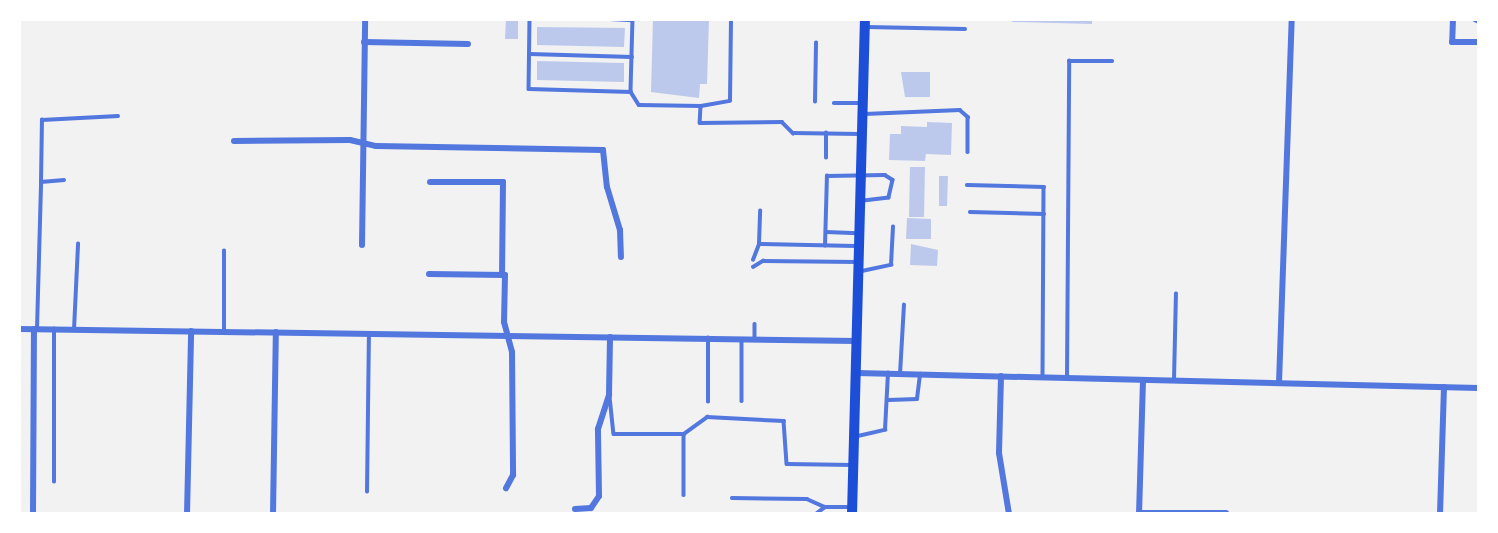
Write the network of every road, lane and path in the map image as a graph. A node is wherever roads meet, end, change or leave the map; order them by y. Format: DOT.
graph roads {
  1 [pos="365,19"];
  2 [pos="530,19"];
  3 [pos="610,19"];
  4 [pos="731,19"];
  5 [pos="1292,19"];
  6 [pos="1452,19"];
  7 [pos="633,20"];
  8 [pos="865,23"];
  9 [pos="965,29"];
  10 [pos="1479,41"];
  11 [pos="365,42"];
  12 [pos="816,43"];
  13 [pos="468,44"];
  14 [pos="530,54"];
  15 [pos="632,57"];
  16 [pos="1112,61"];
  17 [pos="631,92"];
  18 [pos="815,102"];
  19 [pos="834,103"];
  20 [pos="701,106"];
  21 [pos="863,109"];
  22 [pos="118,116"];
  23 [pos="826,133"];
  24 [pos="862,134"];
  25 [pos="234,141"];
  26 [pos="363,143"];
  27 [pos="968,152"];
  28 [pos="826,158"];
  29 [pos="862,176"];
  30 [pos="64,180"];
  31 [pos="41,182"];
  32 [pos="430,182"];
  33 [pos="967,185"];
  34 [pos="861,202"];
  35 [pos="760,211"];
  36 [pos="970,212"];
  37 [pos="1044,214"];
  38 [pos="893,228"];
  39 [pos="826,232"];
  40 [pos="860,233"];
  41 [pos="78,244"];
  42 [pos="759,244"];
  43 [pos="362,245"];
  44 [pos="825,246"];
  45 [pos="860,246"];
  46 [pos="224,251"];
  47 [pos="621,257"];
  48 [pos="753,260"];
  49 [pos="753,267"];
  50 [pos="859,267"];
  51 [pos="429,274"];
  52 [pos="502,275"];
  53 [pos="1176,294"];
  54 [pos="904,305"];
  55 [pos="755,324"];
  56 [pos="19,329"];
  57 [pos="35,329"];
  58 [pos="54,330"];
  59 [pos="74,330"];
  60 [pos="191,331"];
  61 [pos="224,332"];
  62 [pos="275,332"];
  63 [pos="369,334"];
  64 [pos="508,336"];
  65 [pos="610,337"];
  66 [pos="708,338"];
  67 [pos="742,339"];
  68 [pos="755,339"];
  69 [pos="858,341"];
  70 [pos="857,373"];
  71 [pos="888,373"];
  72 [pos="900,374"];
  73 [pos="920,374"];
  74 [pos="1001,376"];
  75 [pos="1043,377"];
  76 [pos="1067,378"];
  77 [pos="1143,380"];
  78 [pos="1174,380"];
  79 [pos="1279,383"];
  80 [pos="1444,387"];
  81 [pos="1479,388"];
  82 [pos="610,395"];
  83 [pos="888,400"];
  84 [pos="742,401"];
  85 [pos="708,402"];
  86 [pos="684,434"];
  87 [pos="856,436"];
  88 [pos="855,466"];
  89 [pos="54,482"];
  90 [pos="506,488"];
  91 [pos="367,492"];
  92 [pos="684,495"];
  93 [pos="732,498"];
  94 [pos="825,507"];
  95 [pos="575,509"];
  96 [pos="853,510"];
  97 [pos="1226,513"];
  98 [pos="33,514"];
  99 [pos="187,514"];
  100 [pos="273,514"];
  101 [pos="816,514"];
  102 [pos="1009,514"];
  103 [pos="1440,514"];
  1 -- 11 [label="street"];
  2 -- 14 [label="lane"];
  3 -- 7 [label="lane"];
  4 -- 20 [label="lane"];
  5 -- 79 [label="street"];
  6 -- 10 [label="street"];
  7 -- 15 [label="lane"];
  8 -- 9 [label="lane"];
  8 -- 21 [label="main road"];
  11 -- 13 [label="street"];
  11 -- 26 [label="street"];
  12 -- 18 [label="lane"];
  14 -- 15 [label="lane"];
  14 -- 17 [label="lane"];
  15 -- 17 [label="lane"];
  16 -- 76 [label="lane"];
  17 -- 20 [label="lane"];
  19 -- 21 [label="lane"];
  20 -- 23 [label="lane"];
  21 -- 24 [label="main road"];
  21 -- 27 [label="lane"];
  22 -- 31 [label="lane"];
  23 -- 24 [label="lane"];
  23 -- 28 [label="lane"];
  24 -- 29 [label="main road"];
  25 -- 26 [label="street"];
  26 -- 43 [label="street"];
  26 -- 47 [label="street"];
  29 -- 34 [label="main road"];
  29 -- 34 [label="lane"];
  29 -- 39 [label="lane"];
  30 -- 31 [label="lane"];
  31 -- 57 [label="lane"];
  32 -- 52 [label="street"];
  33 -- 37 [label="lane"];
  34 -- 40 [label="main road"];
  35 -- 42 [label="lane"];
  36 -- 37 [label="lane"];
  37 -- 75 [label="lane"];
  38 -- 50 [label="lane"];
  39 -- 40 [label="lane"];
  39 -- 44 [label="lane"];
  40 -- 45 [label="main road"];
  41 -- 59 [label="lane"];
  42 -- 44 [label="lane"];
  42 -- 48 [label="lane"];
  44 -- 45 [label="lane"];
  45 -- 50 [label="main road"];
  46 -- 61 [label="lane"];
  49 -- 50 [label="lane"];
  50 -- 69 [label="main road"];
  51 -- 52 [label="street"];
  52 -- 64 [label="street"];
  53 -- 78 [label="lane"];
  54 -- 72 [label="lane"];
  55 -- 68 [label="lane"];
  56 -- 57 [label="street"];
  57 -- 58 [label="street"];
  57 -- 98 [label="street"];
  58 -- 59 [label="street"];
  58 -- 89 [label="lane"];
  59 -- 60 [label="street"];
  60 -- 61 [label="street"];
  60 -- 99 [label="street"];
  61 -- 62 [label="street"];
  62 -- 63 [label="street"];
  62 -- 100 [label="street"];
  63 -- 64 [label="street"];
  63 -- 91 [label="lane"];
  64 -- 65 [label="street"];
  64 -- 90 [label="street"];
  65 -- 66 [label="street"];
  65 -- 82 [label="street"];
  66 -- 67 [label="street"];
  66 -- 85 [label="lane"];
  67 -- 68 [label="street"];
  67 -- 84 [label="lane"];
  68 -- 69 [label="street"];
  69 -- 70 [label="main road"];
  70 -- 71 [label="street"];
  70 -- 87 [label="main road"];
  71 -- 72 [label="street"];
  71 -- 83 [label="lane"];
  72 -- 73 [label="street"];
  73 -- 74 [label="street"];
  73 -- 83 [label="lane"];
  74 -- 75 [label="street"];
  74 -- 102 [label="street"];
  75 -- 76 [label="street"];
  76 -- 77 [label="street"];
  77 -- 78 [label="street"];
  77 -- 97 [label="street"];
  78 -- 79 [label="street"];
  79 -- 80 [label="street"];
  80 -- 81 [label="street"];
  80 -- 103 [label="street"];
  82 -- 86 [label="lane"];
  82 -- 95 [label="street"];
  83 -- 87 [label="lane"];
  86 -- 88 [label="lane"];
  86 -- 92 [label="lane"];
  87 -- 88 [label="main road"];
  88 -- 96 [label="main road"];
  93 -- 94 [label="lane"];
  94 -- 96 [label="lane"];
  94 -- 101 [label="lane"];
}
